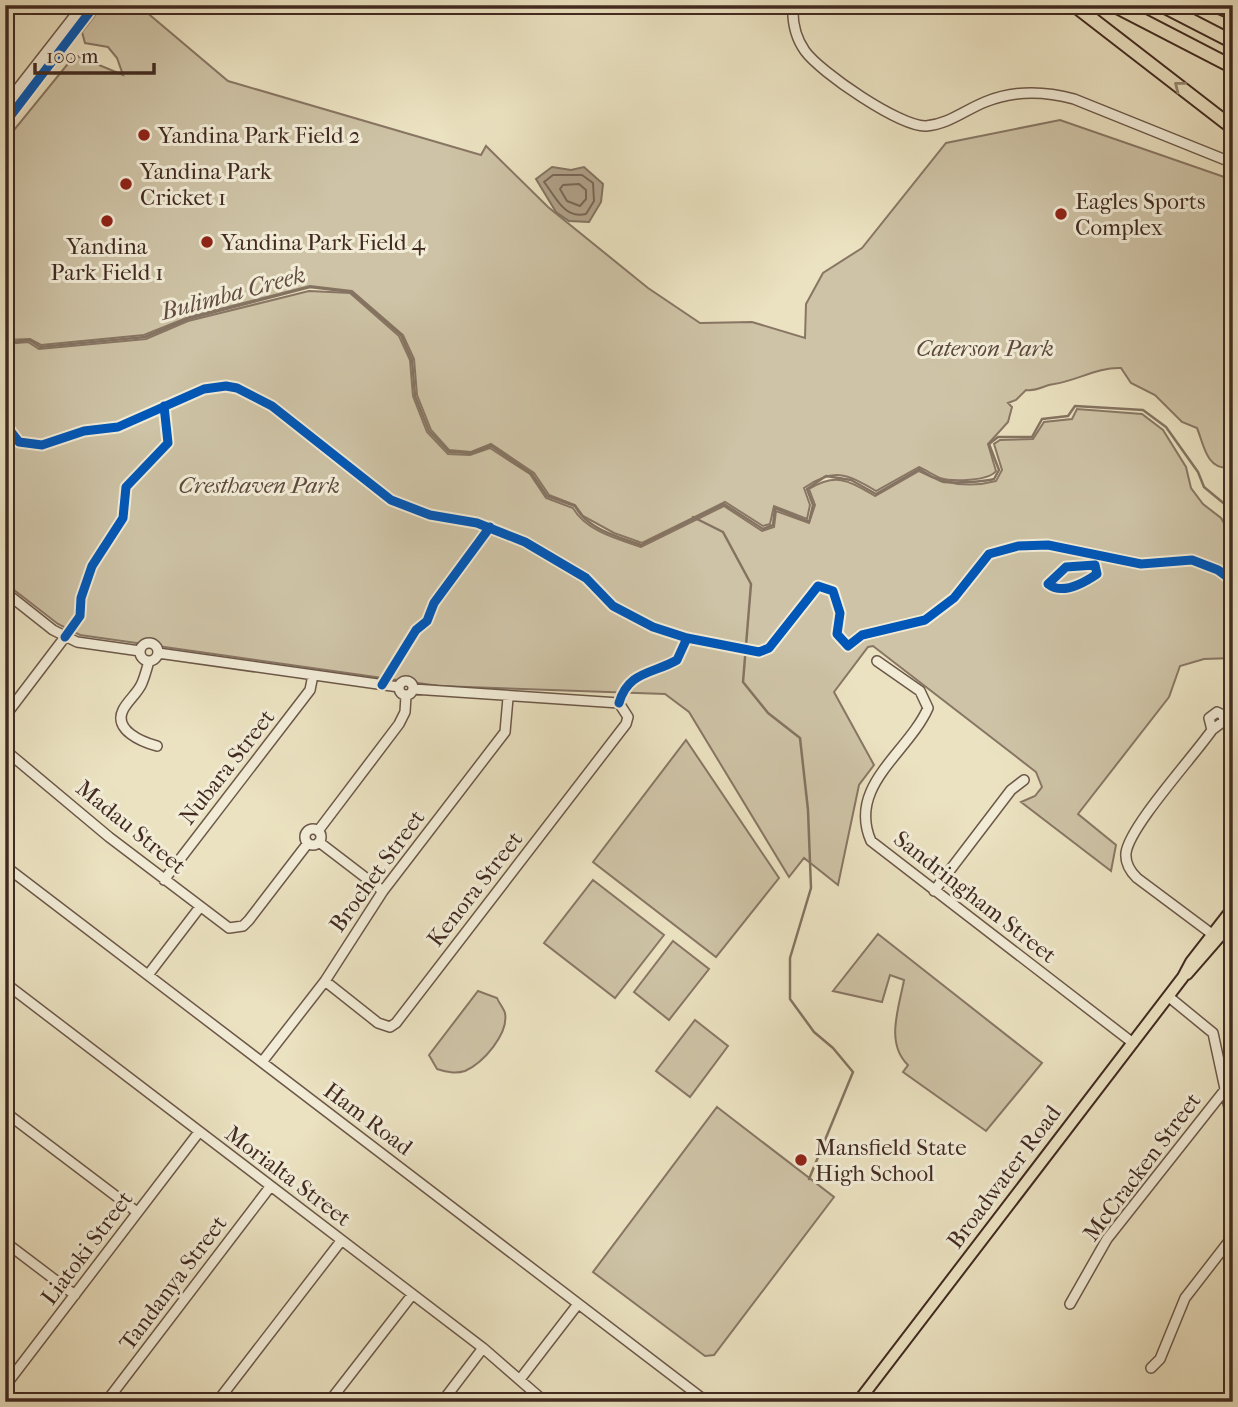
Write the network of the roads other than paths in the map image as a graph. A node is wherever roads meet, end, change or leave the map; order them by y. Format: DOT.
graph roads {
  1 [pos="83,5"];
  2 [pos="793,5"];
  3 [pos="1074,5"];
  4 [pos="1113,5"];
  5 [pos="1161,5"];
  6 [pos="1214,5"];
  7 [pos="1233,13"];
  8 [pos="1233,42"];
  9 [pos="1233,67"];
  10 [pos="5,105"];
  11 [pos="1233,128"];
  12 [pos="1233,163"];
  13 [pos="5,592"];
  14 [pos="65,637"];
  15 [pos="140,651"];
  16 [pos="158,653"];
  17 [pos="149,661"];
  18 [pos="877,661"];
  19 [pos="313,675"];
  20 [pos="409,693"];
  21 [pos="508,698"];
  22 [pos="5,716"];
  23 [pos="1212,730"];
  24 [pos="157,746"];
  25 [pos="5,750"];
  26 [pos="1024,780"];
  27 [pos="318,831"];
  28 [pos="319,842"];
  29 [pos="308,843"];
  30 [pos="5,866"];
  31 [pos="164,880"];
  32 [pos="383,891"];
  33 [pos="934,891"];
  34 [pos="200,908"];
  35 [pos="1233,908"];
  36 [pos="1233,921"];
  37 [pos="1215,936"];
  38 [pos="148,975"];
  39 [pos="325,981"];
  40 [pos="5,983"];
  41 [pos="1169,997"];
  42 [pos="1133,1043"];
  43 [pos="262,1062"];
  44 [pos="1224,1091"];
  45 [pos="5,1112"];
  46 [pos="1233,1126"];
  47 [pos="199,1132"];
  48 [pos="270,1187"];
  49 [pos="137,1212"];
  50 [pos="1233,1236"];
  51 [pos="341,1241"];
  52 [pos="5,1242"];
  53 [pos="412,1294"];
  54 [pos="75,1295"];
  55 [pos="578,1304"];
  56 [pos="1070,1304"];
  57 [pos="483,1348"];
  58 [pos="1151,1368"];
  59 [pos="521,1378"];
  60 [pos="5,1386"];
  61 [pos="106,1402"];
  62 [pos="217,1402"];
  63 [pos="330,1402"];
  64 [pos="442,1402"];
  65 [pos="545,1402"];
  66 [pos="707,1402"];
  67 [pos="858,1402"];
  1 -- 10 [label="street"];
  2 -- 12 [label="street"];
  11 -- 3 [label="highway, one-way"];
  4 -- 9 [label="highway"];
  5 -- 8 [label="highway"];
  6 -- 7 [label="highway"];
  13 -- 14 [label="street"];
  14 -- 15 [label="street"];
  14 -- 22 [label="street"];
  15 -- 16 [label="street"];
  15 -- 17 [label="street"];
  16 -- 17 [label="street"];
  16 -- 19 [label="street"];
  17 -- 24 [label="street"];
  18 -- 33 [label="street, Sandringham Street"];
  19 -- 20 [label="street"];
  19 -- 31 [label="street, Nubara Street"];
  20 -- 21 [label="street"];
  20 -- 27 [label="street"];
  21 -- 32 [label="street, Brochet Street"];
  21 -- 39 [label="street, Kenora Street"];
  23 -- 37 [label="street"];
  25 -- 31 [label="street, Madau Street"];
  26 -- 33 [label="street"];
  27 -- 28 [label="street"];
  27 -- 29 [label="street"];
  28 -- 29 [label="street"];
  28 -- 32 [label="street"];
  29 -- 34 [label="street, Madau Street"];
  30 -- 38 [label="street, Ham Road"];
  31 -- 34 [label="street, Madau Street"];
  32 -- 39 [label="street, Brochet Street"];
  33 -- 42 [label="street, Sandringham Street"];
  34 -- 38 [label="street"];
  35 -- 37 [label="main road, Broadwater Road"];
  36 -- 37 [label="main road, Broadwater Road"];
  37 -- 41 [label="main road, Broadwater Road"];
  38 -- 43 [label="street, Ham Road"];
  39 -- 43 [label="street, Brochet Street"];
  40 -- 47 [label="street, Morialta Street"];
  41 -- 42 [label="main road, Broadwater Road"];
  41 -- 44 [label="street"];
  42 -- 67 [label="main road, Broadwater Road"];
  43 -- 55 [label="street, Ham Road"];
  44 -- 46 [label="street"];
  44 -- 56 [label="street, McCracken Street"];
  45 -- 49 [label="street"];
  47 -- 48 [label="street, Morialta Street"];
  47 -- 49 [label="street, Liatoki Street"];
  48 -- 51 [label="street, Morialta Street"];
  48 -- 61 [label="street, Tandanya Street"];
  49 -- 54 [label="street, Liatoki Street"];
  50 -- 58 [label="street"];
  51 -- 53 [label="street, Morialta Street"];
  51 -- 62 [label="street"];
  52 -- 54 [label="street"];
  53 -- 57 [label="street, Morialta Street"];
  53 -- 63 [label="street"];
  54 -- 60 [label="street, Liatoki Street"];
  55 -- 59 [label="street"];
  55 -- 66 [label="street, Ham Road"];
  57 -- 59 [label="street, Morialta Street"];
  57 -- 64 [label="street"];
  59 -- 65 [label="street, Morialta Street"];
}
